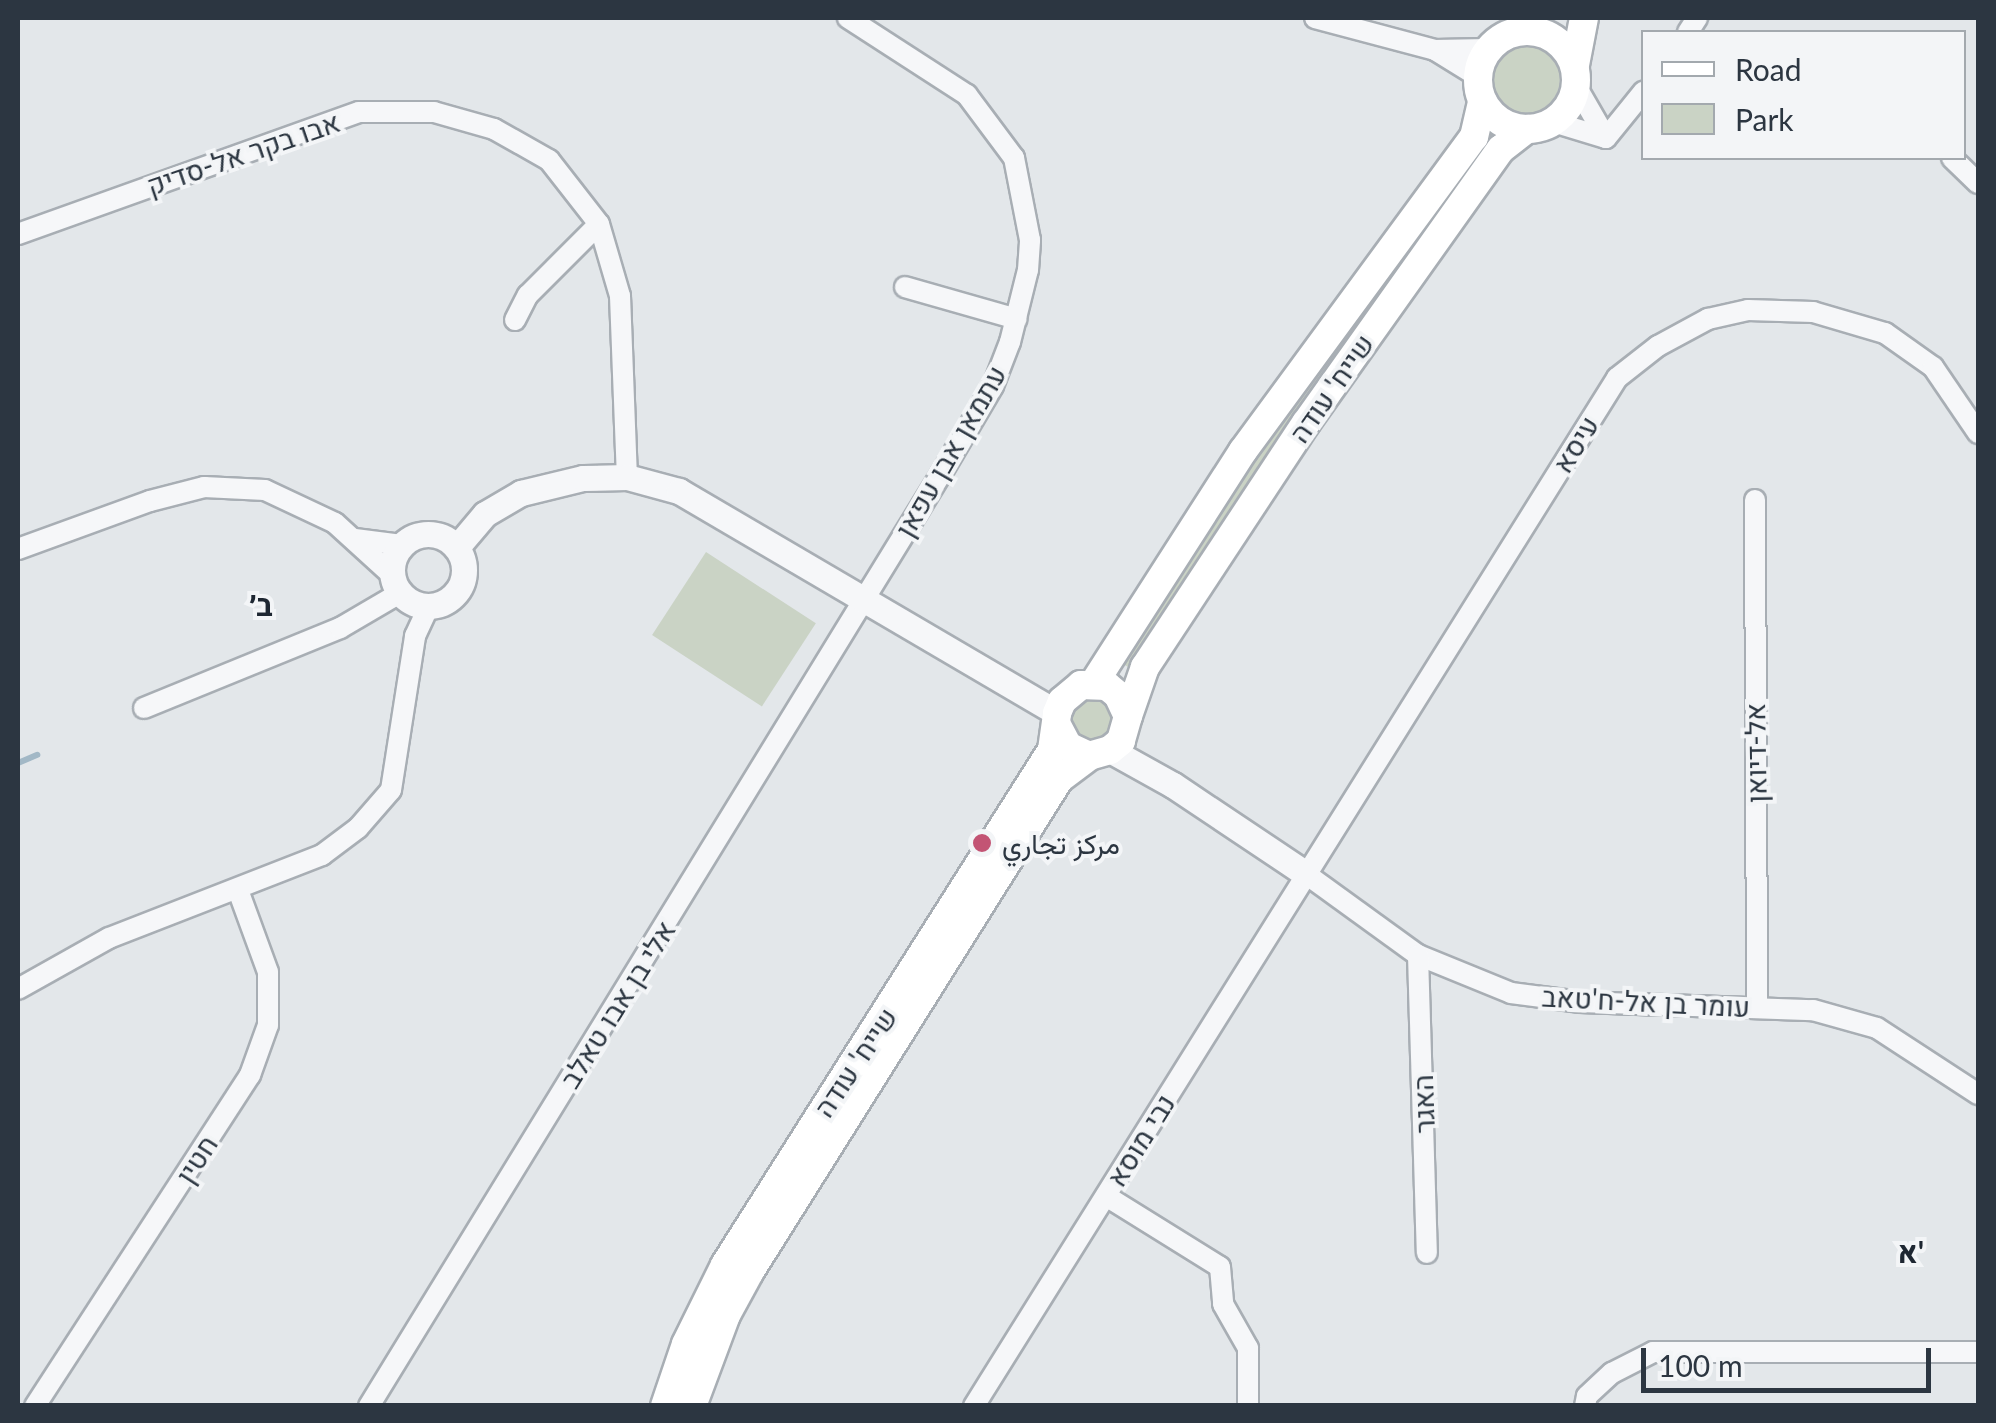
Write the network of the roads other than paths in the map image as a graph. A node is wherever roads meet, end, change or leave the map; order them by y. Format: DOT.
graph roads {
  1 [pos="848,18"];
  2 [pos="1315,18"];
  3 [pos="1584,18"];
  4 [pos="1540,24"];
  5 [pos="1488,49"];
  6 [pos="1435,50"];
  7 [pos="1575,76"];
  8 [pos="1480,88"];
  9 [pos="1641,95"];
  10 [pos="1641,113"];
  11 [pos="1540,126"];
  12 [pos="1606,138"];
  13 [pos="1954,160"];
  14 [pos="1978,183"];
  15 [pos="599,224"];
  16 [pos="18,234"];
  17 [pos="905,287"];
  18 [pos="1018,319"];
  19 [pos="515,320"];
  20 [pos="1978,433"];
  21 [pos="627,476"];
  22 [pos="1754,500"];
  23 [pos="355,539"];
  24 [pos="402,544"];
  25 [pos="457,547"];
  26 [pos="18,549"];
  27 [pos="408,594"];
  28 [pos="862,600"];
  29 [pos="1069,703"];
  30 [pos="144,708"];
  31 [pos="1114,737"];
  32 [pos="1306,874"];
  33 [pos="238,890"];
  34 [pos="1418,955"];
  35 [pos="18,990"];
  36 [pos="1758,1006"];
  37 [pos="1978,1094"];
  38 [pos="1106,1196"];
  39 [pos="1428,1253"];
  40 [pos="1978,1352"];
  41 [pos="36,1406"];
  42 [pos="369,1406"];
  43 [pos="664,1406"];
  44 [pos="692,1406"];
  45 [pos="974,1406"];
  46 [pos="1248,1406"];
  47 [pos="1585,1406"];
  1 -- 18 [label="street, עתמאן אבן עפאן"];
  2 -- 6 [label="street"];
  3 -- 7 [label="main road"];
  4 -- 5 [label="main road"];
  4 -- 7 [label="main road"];
  5 -- 6 [label="street"];
  5 -- 8 [label="main road"];
  6 -- 8 [label="street"];
  7 -- 11 [label="main road"];
  7 -- 12 [label="street"];
  8 -- 11 [label="main road"];
  8 -- 29 [label="main road, שייח' עודה"];
  9 -- 12 [label="street"];
  10 -- 12 [label="street"];
  11 -- 12 [label="street"];
  11 -- 31 [label="main road, שייח' עודה"];
  13 -- 14 [label="street"];
  15 -- 16 [label="street, אבו בקר אל-סדיק"];
  15 -- 19 [label="street"];
  15 -- 21 [label="street, אבו בקר אל-סדיק"];
  17 -- 18 [label="street"];
  18 -- 28 [label="street, עתמאן אבן עפאן"];
  20 -- 32 [label="street, עיסא"];
  21 -- 25 [label="street"];
  21 -- 28 [label="street"];
  22 -- 36 [label="street, אל-דיואן"];
  23 -- 24 [label="street"];
  23 -- 26 [label="street"];
  23 -- 27 [label="street"];
  24 -- 25 [label="street"];
  24 -- 27 [label="street"];
  25 -- 27 [label="street"];
  27 -- 30 [label="street"];
  27 -- 33 [label="street"];
  28 -- 29 [label="street"];
  28 -- 42 [label="street, אלי בן אבו טאלב"];
  29 -- 31 [label="main road"];
  29 -- 31 [label="main road"];
  29 -- 43 [label="main road, שייח' עודה"];
  31 -- 32 [label="street, עומר בן אל-ח'טאב"];
  31 -- 44 [label="main road, שייח' עודה"];
  32 -- 34 [label="street, עומר בן אל-ח'טאב"];
  32 -- 38 [label="street, נבי מוסא"];
  33 -- 35 [label="street"];
  33 -- 41 [label="street, חטין"];
  34 -- 36 [label="street, עומר בן אל-ח'טאב"];
  34 -- 39 [label="street, האגר"];
  36 -- 37 [label="street, עומר בן אל-ח'טאב"];
  38 -- 45 [label="street, נבי מוסא"];
  38 -- 46 [label="street"];
  40 -- 47 [label="street"];
}
